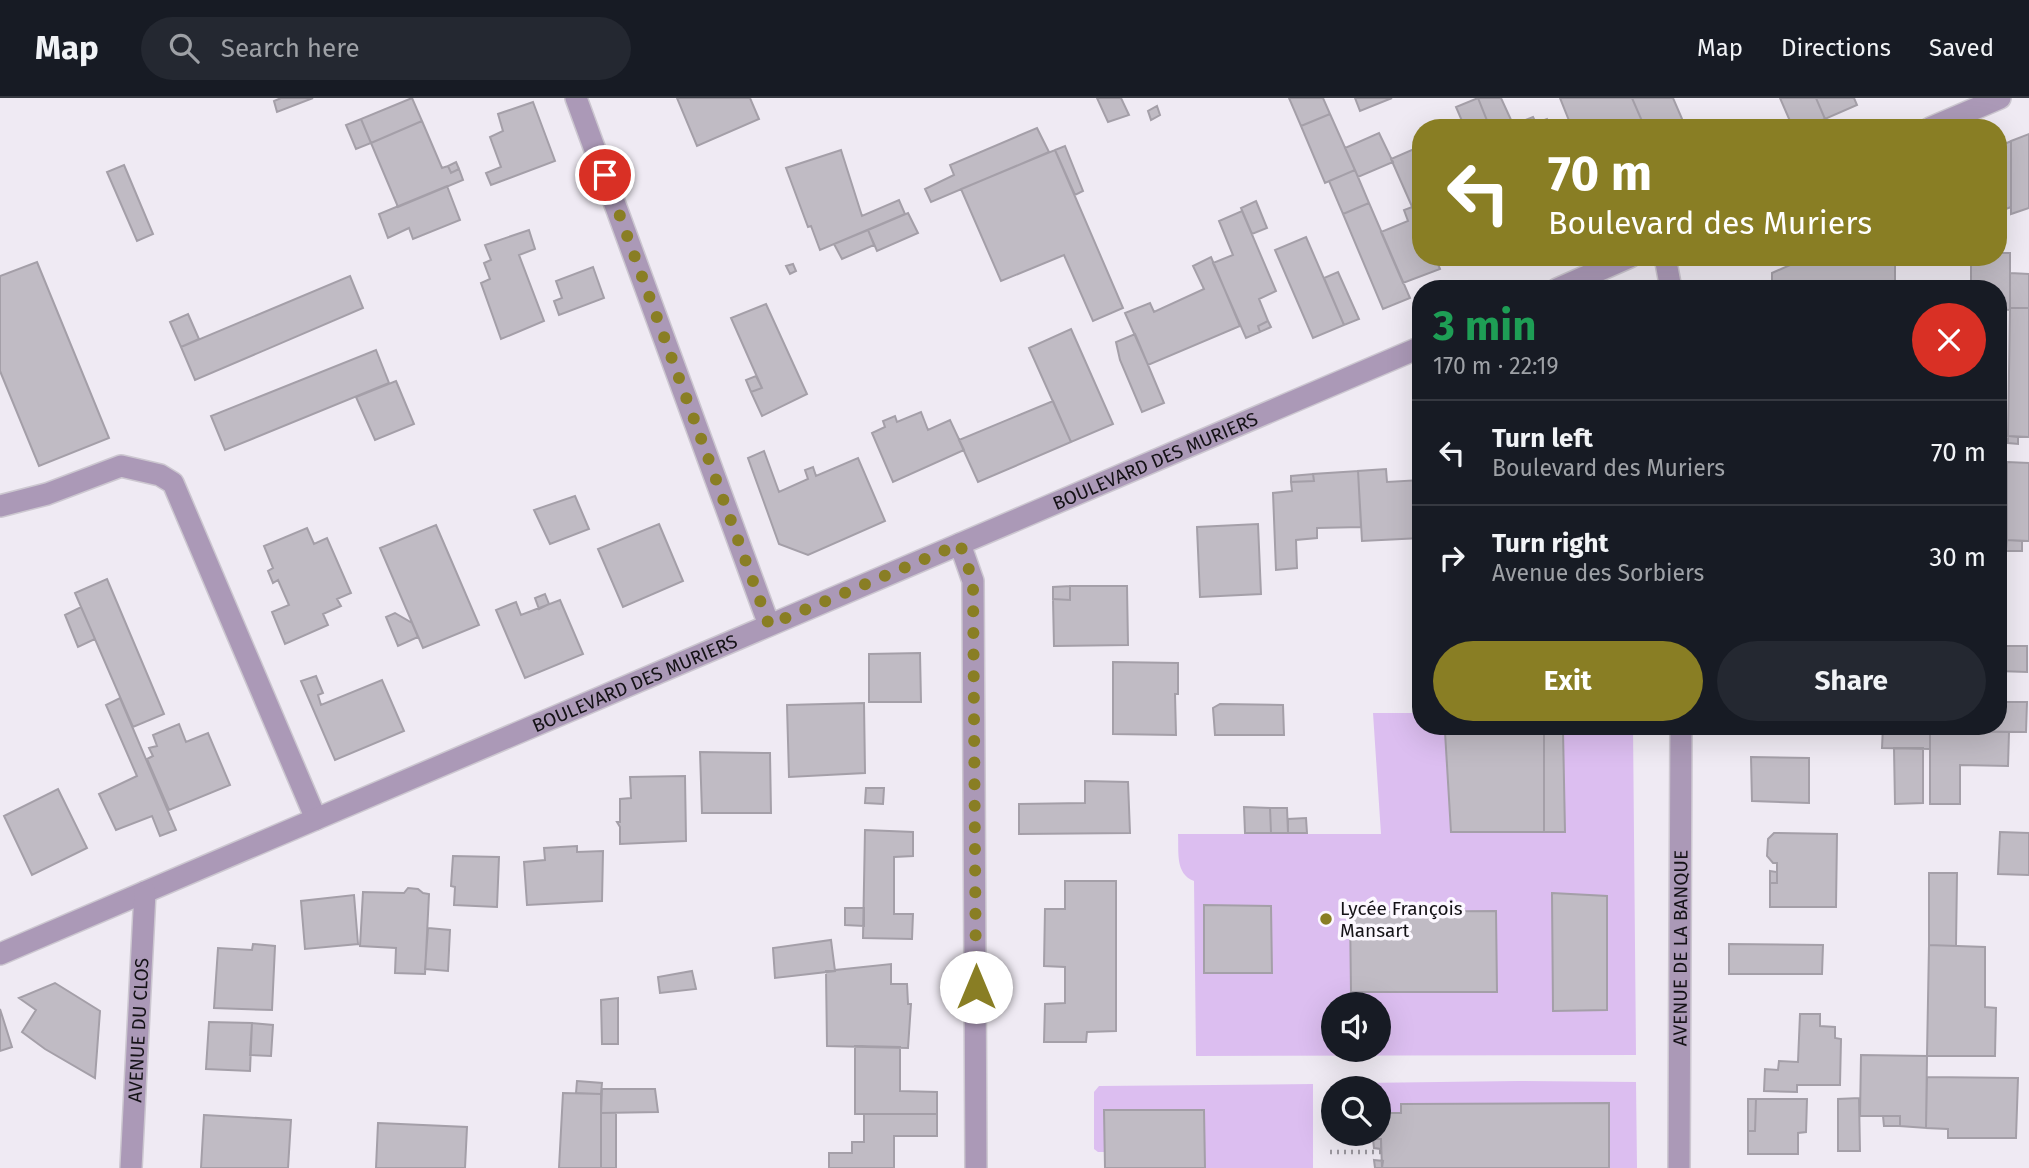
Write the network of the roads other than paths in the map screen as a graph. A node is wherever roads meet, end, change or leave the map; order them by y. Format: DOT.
graph roads {
  1 [pos="576,98"];
  2 [pos="2000,98"];
  3 [pos="1951,119"];
  4 [pos="1609,266"];
  5 [pos="1578,280"];
  6 [pos="1412,351"];
  7 [pos="0,506"];
  8 [pos="960,544"];
  9 [pos="769,625"];
  10 [pos="1681,735"];
  11 [pos="316,819"];
  12 [pos="145,892"];
  13 [pos="0,954"];
  14 [pos="131,1168"];
  15 [pos="976,1168"];
  16 [pos="1679,1168"];
  1 -- 9 [label="street"];
  2 -- 3 [label="street"];
  4 -- 5 [label="street"];
  6 -- 8 [label="street, BOULEVARD DES MURIERS"];
  7 -- 11 [label="street"];
  8 -- 9 [label="street, BOULEVARD DES MURIERS"];
  8 -- 15 [label="street"];
  9 -- 11 [label="street, BOULEVARD DES MURIERS"];
  10 -- 16 [label="street, AVENUE DE LA BANQUE"];
  11 -- 12 [label="street, BOULEVARD DES MURIERS"];
  12 -- 13 [label="street, BOULEVARD DES MURIERS"];
  12 -- 14 [label="street, AVENUE DU CLOS"];
}
